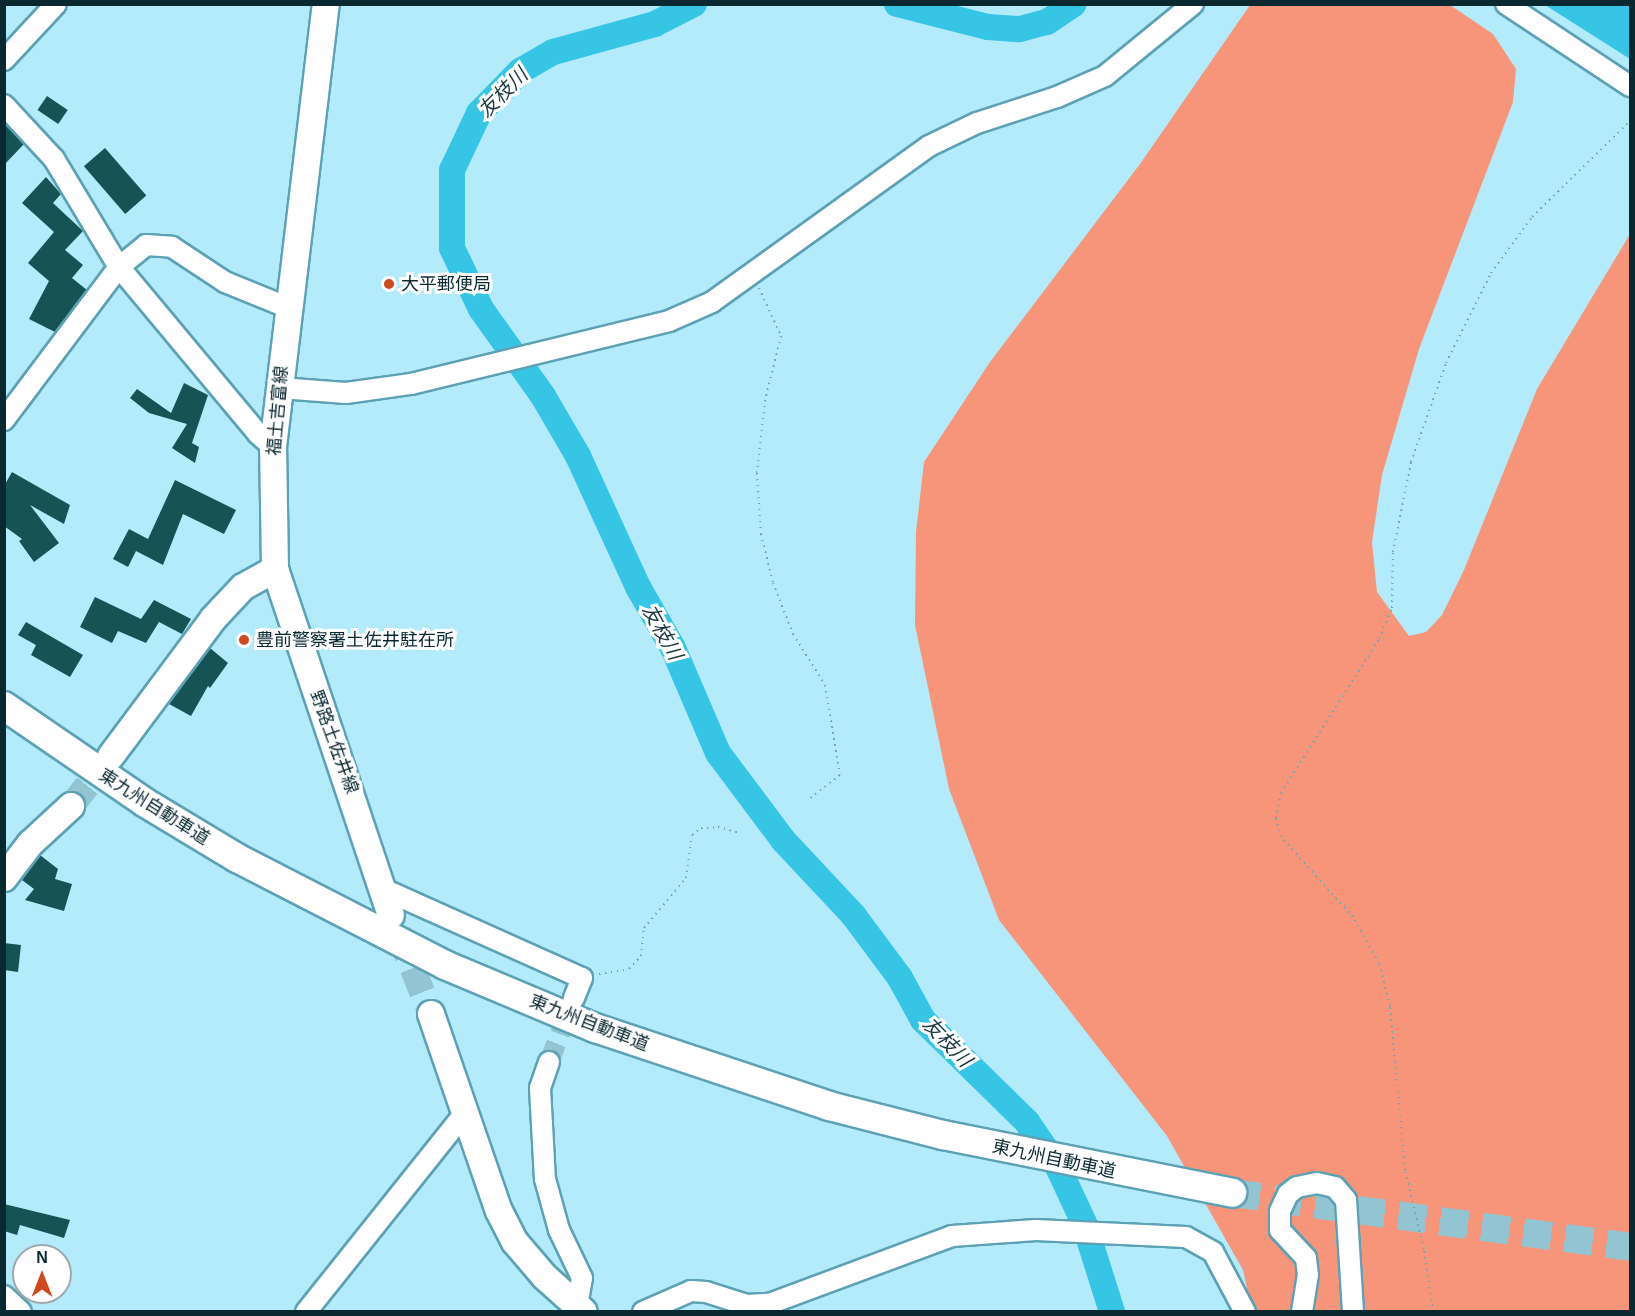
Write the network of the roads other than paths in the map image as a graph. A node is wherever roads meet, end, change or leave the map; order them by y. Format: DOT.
graph roads {
  1 [pos="56,4"];
  2 [pos="326,4"];
  3 [pos="1193,4"];
  4 [pos="1506,4"];
  5 [pos="4,60"];
  6 [pos="1630,86"];
  7 [pos="4,105"];
  8 [pos="119,267"];
  9 [pos="289,308"];
  10 [pos="280,388"];
  11 [pos="4,420"];
  12 [pos="273,447"];
  13 [pos="275,569"];
  14 [pos="4,706"];
  15 [pos="111,756"];
  16 [pos="71,807"];
  17 [pos="4,878"];
  18 [pos="383,889"];
  19 [pos="391,915"];
  20 [pos="574,998"];
  21 [pos="431,1014"];
  22 [pos="549,1062"];
  23 [pos="464,1114"];
  24 [pos="1232,1193"];
  25 [pos="4,1296"];
  26 [pos="580,1308"];
  27 [pos="21,1311"];
  28 [pos="306,1311"];
  29 [pos="643,1311"];
  30 [pos="1245,1311"];
  31 [pos="1302,1311"];
  32 [pos="1353,1311"];
  1 -- 5 [label="street"];
  2 -- 9 [label="main road, 福土吉富線"];
  3 -- 10 [label="street"];
  4 -- 6 [label="street"];
  7 -- 8 [label="street"];
  8 -- 9 [label="street"];
  8 -- 11 [label="street"];
  8 -- 12 [label="street"];
  9 -- 10 [label="main road, 福土吉富線"];
  10 -- 12 [label="main road, 福土吉富線"];
  12 -- 13 [label="main road, 福土吉富線"];
  13 -- 15 [label="main road"];
  13 -- 18 [label="main road, 野路土佐井線"];
  14 -- 24 [label="highway, 東九州自動車道"];
  16 -- 17 [label="main road"];
  18 -- 19 [label="main road, 野路土佐井線"];
  18 -- 20 [label="street"];
  21 -- 23 [label="main road"];
  22 -- 26 [label="street"];
  23 -- 26 [label="main road"];
  23 -- 28 [label="street"];
  25 -- 27 [label="street"];
  29 -- 30 [label="street"];
  31 -- 32 [label="street"];
}
